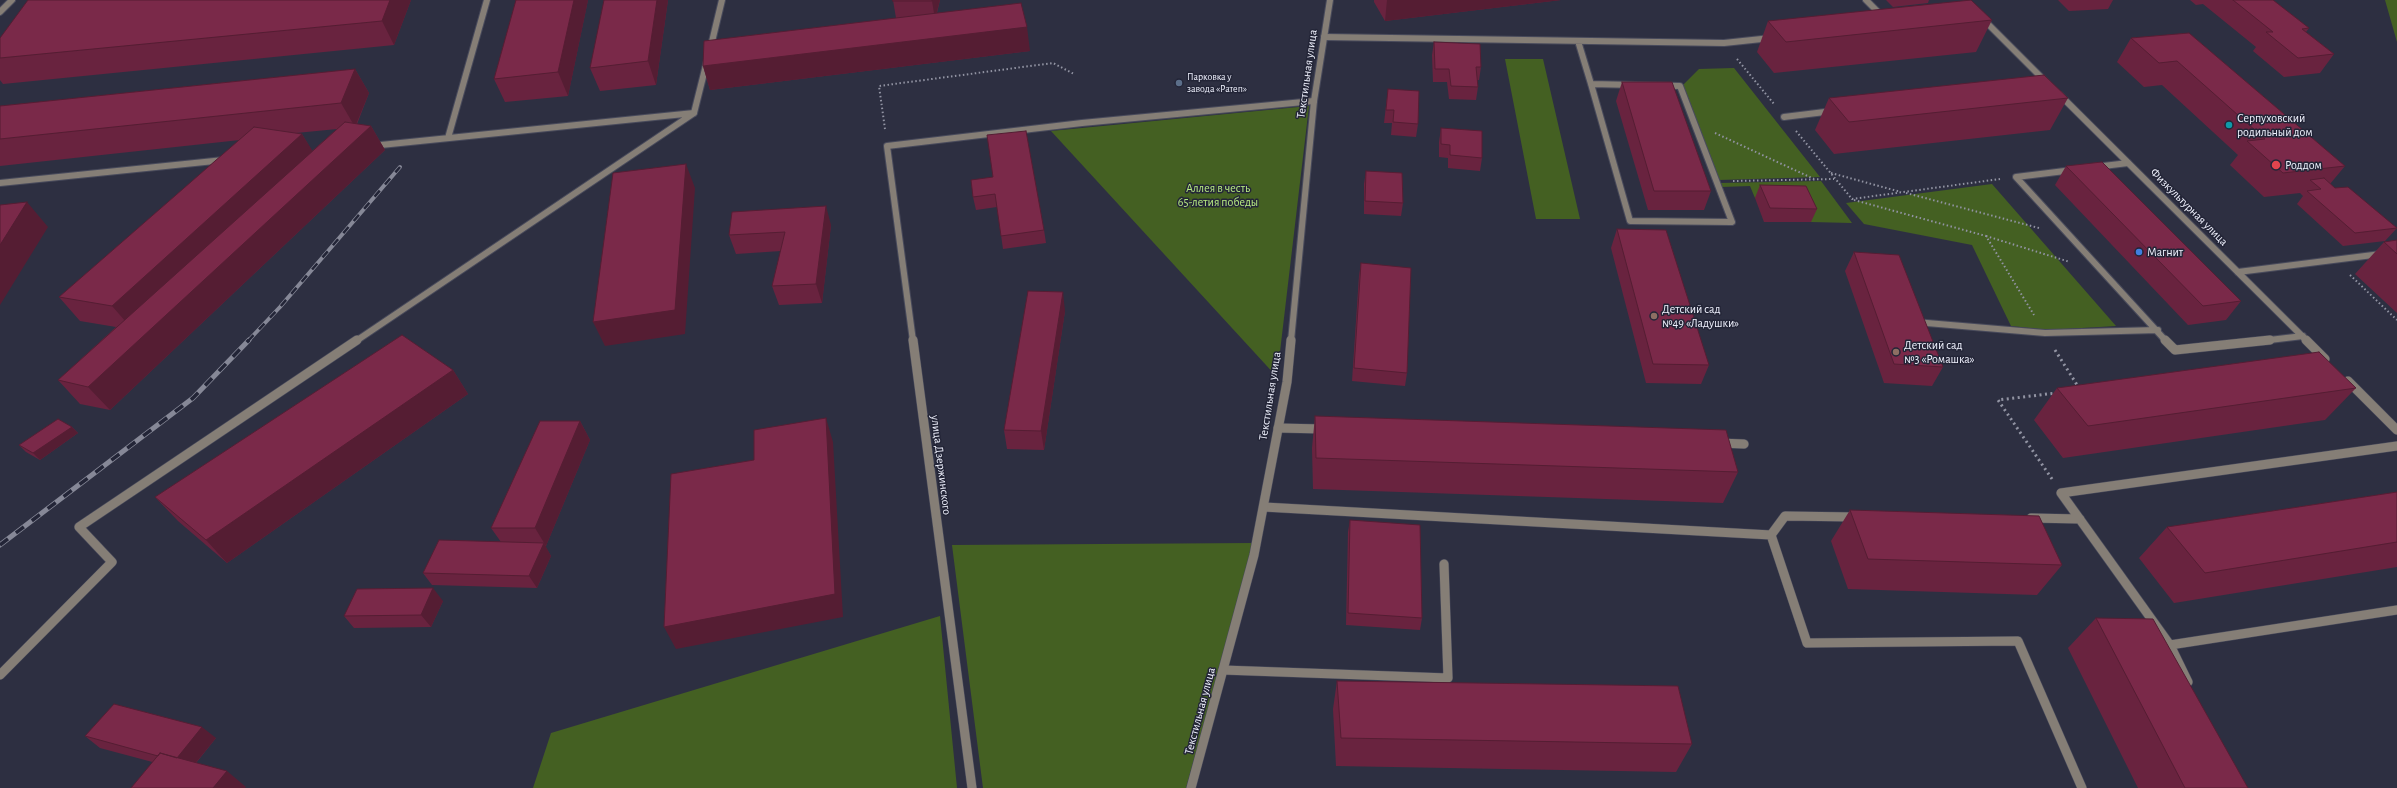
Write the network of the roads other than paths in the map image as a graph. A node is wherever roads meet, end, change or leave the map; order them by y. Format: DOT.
graph roads {
  1 [pos="12,0"];
  2 [pos="487,0"];
  3 [pos="722,0"];
  4 [pos="1330,0"];
  5 [pos="1866,0"];
  6 [pos="0,12"];
  7 [pos="1977,15"];
  8 [pos="1886,20"];
  9 [pos="1324,37"];
  10 [pos="1777,37"];
  11 [pos="1578,41"];
  12 [pos="1591,84"];
  13 [pos="2044,88"];
  14 [pos="2052,88"];
  15 [pos="1314,102"];
  16 [pos="1839,111"];
  17 [pos="694,113"];
  18 [pos="1784,117"];
  19 [pos="448,138"];
  20 [pos="361,146"];
  21 [pos="236,159"];
  22 [pos="2128,163"];
  23 [pos="0,183"];
  24 [pos="2397,252"];
  25 [pos="2238,272"];
  26 [pos="1907,321"];
  27 [pos="2158,330"];
  28 [pos="2303,336"];
  29 [pos="2331,364"];
  30 [pos="2340,374"];
  31 [pos="1278,428"];
  32 [pos="1335,430"];
  33 [pos="2397,430"];
  34 [pos="1713,443"];
  35 [pos="1744,444"];
  36 [pos="2397,446"];
  37 [pos="1264,507"];
  38 [pos="1864,517"];
  39 [pos="2024,518"];
  40 [pos="2080,519"];
  41 [pos="1771,535"];
  42 [pos="1444,564"];
  43 [pos="2397,610"];
  44 [pos="2170,645"];
  45 [pos="1223,670"];
  46 [pos="0,675"];
  47 [pos="2191,688"];
  48 [pos="972,788"];
  49 [pos="1191,788"];
  50 [pos="2082,788"];
  1 -- 6 [label="street"];
  2 -- 19 [label="street"];
  3 -- 17 [label="street"];
  4 -- 9 [label="street, Текстильная улица"];
  5 -- 8 [label="street"];
  7 -- 14 [label="street, Физкультурная улица"];
  9 -- 11 [label="street"];
  9 -- 15 [label="street, Текстильная улица"];
  10 -- 11 [label="street"];
  11 -- 12 [label="street"];
  12 -- 12 [label="street"];
  13 -- 14 [label="street"];
  14 -- 22 [label="street, Физкультурная улица"];
  15 -- 31 [label="street, Текстильная улица"];
  15 -- 48 [label="street, улица Дзержинского"];
  16 -- 18 [label="street"];
  17 -- 19 [label="street"];
  17 -- 46 [label="street"];
  19 -- 20 [label="street"];
  21 -- 23 [label="street"];
  22 -- 25 [label="street, Физкультурная улица"];
  22 -- 27 [label="street"];
  24 -- 25 [label="street"];
  25 -- 28 [label="street, Физкультурная улица"];
  26 -- 27 [label="street"];
  27 -- 28 [label="street"];
  28 -- 29 [label="street, Физкультурная улица"];
  30 -- 33 [label="street"];
  31 -- 32 [label="street"];
  31 -- 37 [label="street, Текстильная улица"];
  34 -- 35 [label="street"];
  36 -- 40 [label="street"];
  37 -- 41 [label="street"];
  37 -- 45 [label="street, Текстильная улица"];
  38 -- 41 [label="street"];
  39 -- 40 [label="street"];
  40 -- 44 [label="street"];
  41 -- 50 [label="street"];
  42 -- 45 [label="street"];
  43 -- 44 [label="street"];
  44 -- 47 [label="street"];
  45 -- 49 [label="street, Текстильная улица"];
}
